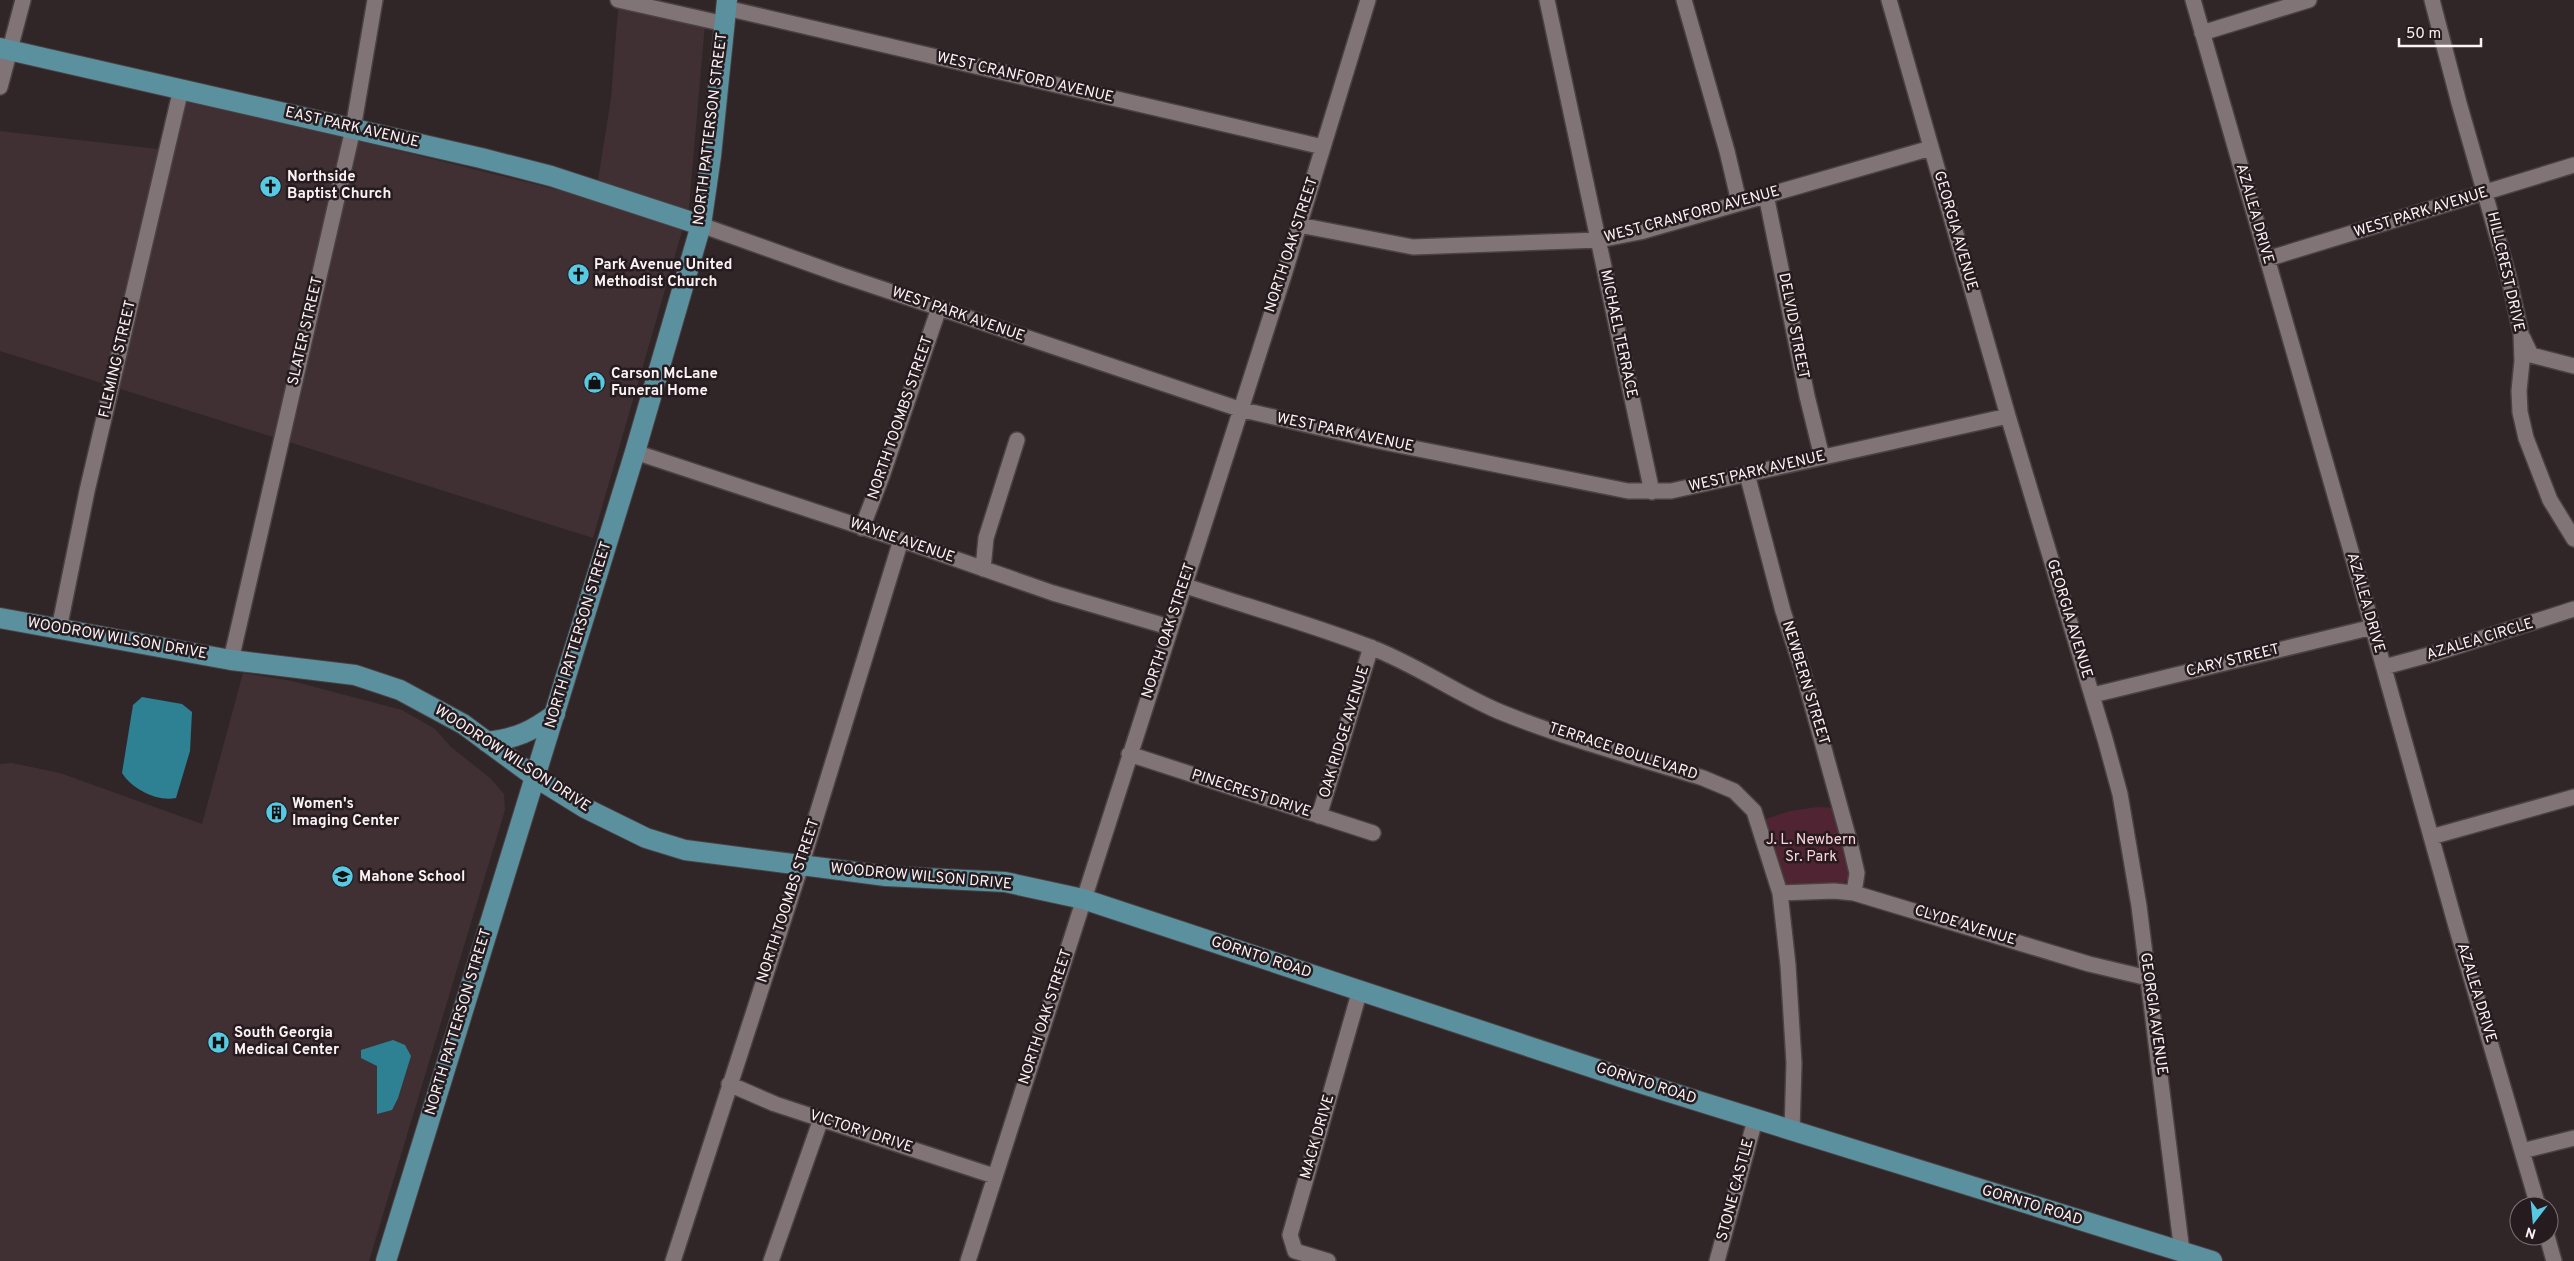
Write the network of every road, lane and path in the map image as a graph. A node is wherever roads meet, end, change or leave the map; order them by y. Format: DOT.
graph roads {
  1 [pos="23,0"];
  2 [pos="375,0"];
  3 [pos="618,0"];
  4 [pos="1368,0"];
  5 [pos="1547,0"];
  6 [pos="1684,0"];
  7 [pos="1889,0"];
  8 [pos="2193,0"];
  9 [pos="2309,0"];
  10 [pos="2432,0"];
  11 [pos="726,10"];
  12 [pos="2202,33"];
  13 [pos="5,49"];
  14 [pos="0,87"];
  15 [pos="181,89"];
  16 [pos="353,129"];
  17 [pos="1323,147"];
  18 [pos="1931,148"];
  19 [pos="2574,165"];
  20 [pos="2486,192"];
  21 [pos="1766,195"];
  22 [pos="1739,202"];
  23 [pos="701,225"];
  24 [pos="1299,225"];
  25 [pos="1599,240"];
  26 [pos="2267,258"];
  27 [pos="939,308"];
  28 [pos="2521,333"];
  29 [pos="2574,366"];
  30 [pos="1239,409"];
  31 [pos="2008,416"];
  32 [pos="1017,440"];
  33 [pos="636,452"];
  34 [pos="1822,457"];
  35 [pos="1747,474"];
  36 [pos="1652,492"];
  37 [pos="862,528"];
  38 [pos="2574,539"];
  39 [pos="900,540"];
  40 [pos="983,569"];
  41 [pos="1183,585"];
  42 [pos="2574,609"];
  43 [pos="0,618"];
  44 [pos="1169,626"];
  45 [pos="2373,627"];
  46 [pos="59,629"];
  47 [pos="1371,647"];
  48 [pos="231,660"];
  49 [pos="2384,667"];
  50 [pos="2093,695"];
  51 [pos="555,714"];
  52 [pos="487,742"];
  53 [pos="1129,754"];
  54 [pos="535,778"];
  55 [pos="2574,797"];
  56 [pos="1319,816"];
  57 [pos="1373,833"];
  58 [pos="2431,837"];
  59 [pos="801,866"];
  60 [pos="1780,893"];
  61 [pos="1854,893"];
  62 [pos="1083,899"];
  63 [pos="2148,978"];
  64 [pos="1360,990"];
  65 [pos="729,1084"];
  66 [pos="821,1119"];
  67 [pos="1755,1120"];
  68 [pos="1792,1131"];
  69 [pos="2574,1138"];
  70 [pos="2522,1151"];
  71 [pos="994,1176"];
  72 [pos="2535,1196"];
  73 [pos="2550,1246"];
  74 [pos="2182,1252"];
  75 [pos="386,1261"];
  76 [pos="673,1261"];
  77 [pos="771,1261"];
  78 [pos="968,1261"];
  79 [pos="1328,1261"];
  80 [pos="1717,1261"];
  81 [pos="2212,1261"];
  82 [pos="2554,1261"];
  1 -- 13 [label="street"];
  2 -- 16 [label="street, SLATER STREET"];
  3 -- 11 [label="street, WEST CRANFORD AVENUE"];
  4 -- 17 [label="street, NORTH OAK STREET"];
  5 -- 25 [label="street, MICHAEL TERRACE"];
  6 -- 22 [label="street"];
  7 -- 18 [label="street, GEORGIA AVENUE"];
  8 -- 12 [label="street, AZALEA DRIVE"];
  9 -- 12 [label="street"];
  10 -- 20 [label="street, HILLCREST DRIVE"];
  11 -- 17 [label="street, WEST CRANFORD AVENUE"];
  11 -- 23 [label="main road, NORTH PATTERSON STREET"];
  12 -- 26 [label="street, AZALEA DRIVE"];
  13 -- 14 [label="street"];
  13 -- 15 [label="main road, EAST PARK AVENUE"];
  15 -- 16 [label="main road, EAST PARK AVENUE"];
  15 -- 46 [label="street, FLEMING STREET"];
  16 -- 23 [label="main road, EAST PARK AVENUE"];
  16 -- 48 [label="street, SLATER STREET"];
  17 -- 24 [label="street, NORTH OAK STREET"];
  18 -- 21 [label="street, WEST CRANFORD AVENUE"];
  18 -- 31 [label="street, GEORGIA AVENUE"];
  19 -- 20 [label="street, WEST PARK AVENUE"];
  20 -- 26 [label="street, WEST PARK AVENUE"];
  20 -- 28 [label="street, HILLCREST DRIVE"];
  21 -- 22 [label="street, WEST CRANFORD AVENUE"];
  21 -- 34 [label="street, DELVID STREET"];
  22 -- 25 [label="street, WEST CRANFORD AVENUE"];
  23 -- 27 [label="street, WEST PARK AVENUE"];
  23 -- 33 [label="main road, NORTH PATTERSON STREET"];
  24 -- 25 [label="street, WEST CRANFORD AVENUE"];
  24 -- 30 [label="street, NORTH OAK STREET"];
  25 -- 36 [label="street, MICHAEL TERRACE"];
  26 -- 45 [label="street, AZALEA DRIVE"];
  27 -- 30 [label="street, WEST PARK AVENUE"];
  27 -- 37 [label="street, NORTH TOOMBS STREET"];
  28 -- 29 [label="street"];
  28 -- 38 [label="street, HILLCREST DRIVE"];
  30 -- 36 [label="street, WEST PARK AVENUE"];
  30 -- 41 [label="street, NORTH OAK STREET"];
  31 -- 34 [label="street, WEST PARK AVENUE"];
  31 -- 50 [label="street, GEORGIA AVENUE"];
  32 -- 40 [label="street"];
  33 -- 37 [label="street, WAYNE AVENUE"];
  33 -- 51 [label="main road, NORTH PATTERSON STREET"];
  34 -- 35 [label="street, WEST PARK AVENUE"];
  35 -- 36 [label="street, WEST PARK AVENUE"];
  35 -- 61 [label="street, NEWBERN STREET"];
  37 -- 39 [label="street, WAYNE AVENUE"];
  39 -- 40 [label="street, WAYNE AVENUE"];
  39 -- 59 [label="street, NORTH TOOMBS STREET"];
  40 -- 44 [label="street, WAYNE AVENUE"];
  41 -- 44 [label="street, NORTH OAK STREET"];
  41 -- 47 [label="street, TERRACE BOULEVARD"];
  42 -- 49 [label="street, AZALEA CIRCLE"];
  43 -- 46 [label="main road, WOODROW WILSON DRIVE"];
  44 -- 53 [label="street, NORTH OAK STREET"];
  45 -- 49 [label="street, AZALEA DRIVE"];
  45 -- 50 [label="street, CARY STREET"];
  46 -- 48 [label="main road, WOODROW WILSON DRIVE"];
  47 -- 56 [label="street, OAK RIDGE AVENUE"];
  47 -- 60 [label="street, TERRACE BOULEVARD"];
  48 -- 52 [label="main road, WOODROW WILSON DRIVE"];
  49 -- 58 [label="street, AZALEA DRIVE"];
  50 -- 63 [label="street, GEORGIA AVENUE"];
  51 -- 52 [label="main road"];
  51 -- 54 [label="main road, NORTH PATTERSON STREET"];
  52 -- 54 [label="main road, WOODROW WILSON DRIVE"];
  53 -- 56 [label="street, PINECREST DRIVE"];
  53 -- 62 [label="street, NORTH OAK STREET"];
  54 -- 59 [label="main road, WOODROW WILSON DRIVE"];
  54 -- 75 [label="main road, NORTH PATTERSON STREET"];
  55 -- 58 [label="street"];
  56 -- 57 [label="street, PINECREST DRIVE"];
  58 -- 70 [label="street, AZALEA DRIVE"];
  59 -- 62 [label="main road, WOODROW WILSON DRIVE"];
  59 -- 65 [label="street, NORTH TOOMBS STREET"];
  60 -- 61 [label="street, CLYDE AVENUE"];
  60 -- 68 [label="street, TERRACE BOULEVARD"];
  61 -- 63 [label="street, CLYDE AVENUE"];
  62 -- 64 [label="main road, GORNTO ROAD"];
  62 -- 71 [label="street, NORTH OAK STREET"];
  63 -- 74 [label="street, GEORGIA AVENUE"];
  64 -- 67 [label="main road, GORNTO ROAD"];
  64 -- 79 [label="street, MACK DRIVE"];
  65 -- 66 [label="street, VICTORY DRIVE"];
  65 -- 76 [label="street, NORTH TOOMBS STREET"];
  66 -- 71 [label="street, VICTORY DRIVE"];
  66 -- 77 [label="street"];
  67 -- 68 [label="main road, GORNTO ROAD"];
  67 -- 80 [label="street, STONE CASTLE"];
  68 -- 74 [label="main road, GORNTO ROAD"];
  69 -- 70 [label="street"];
  70 -- 72 [label="street, AZALEA DRIVE"];
  71 -- 78 [label="street, NORTH OAK STREET"];
  73 -- 82 [label="street"];
  74 -- 81 [label="main road, GORNTO ROAD"];
}
